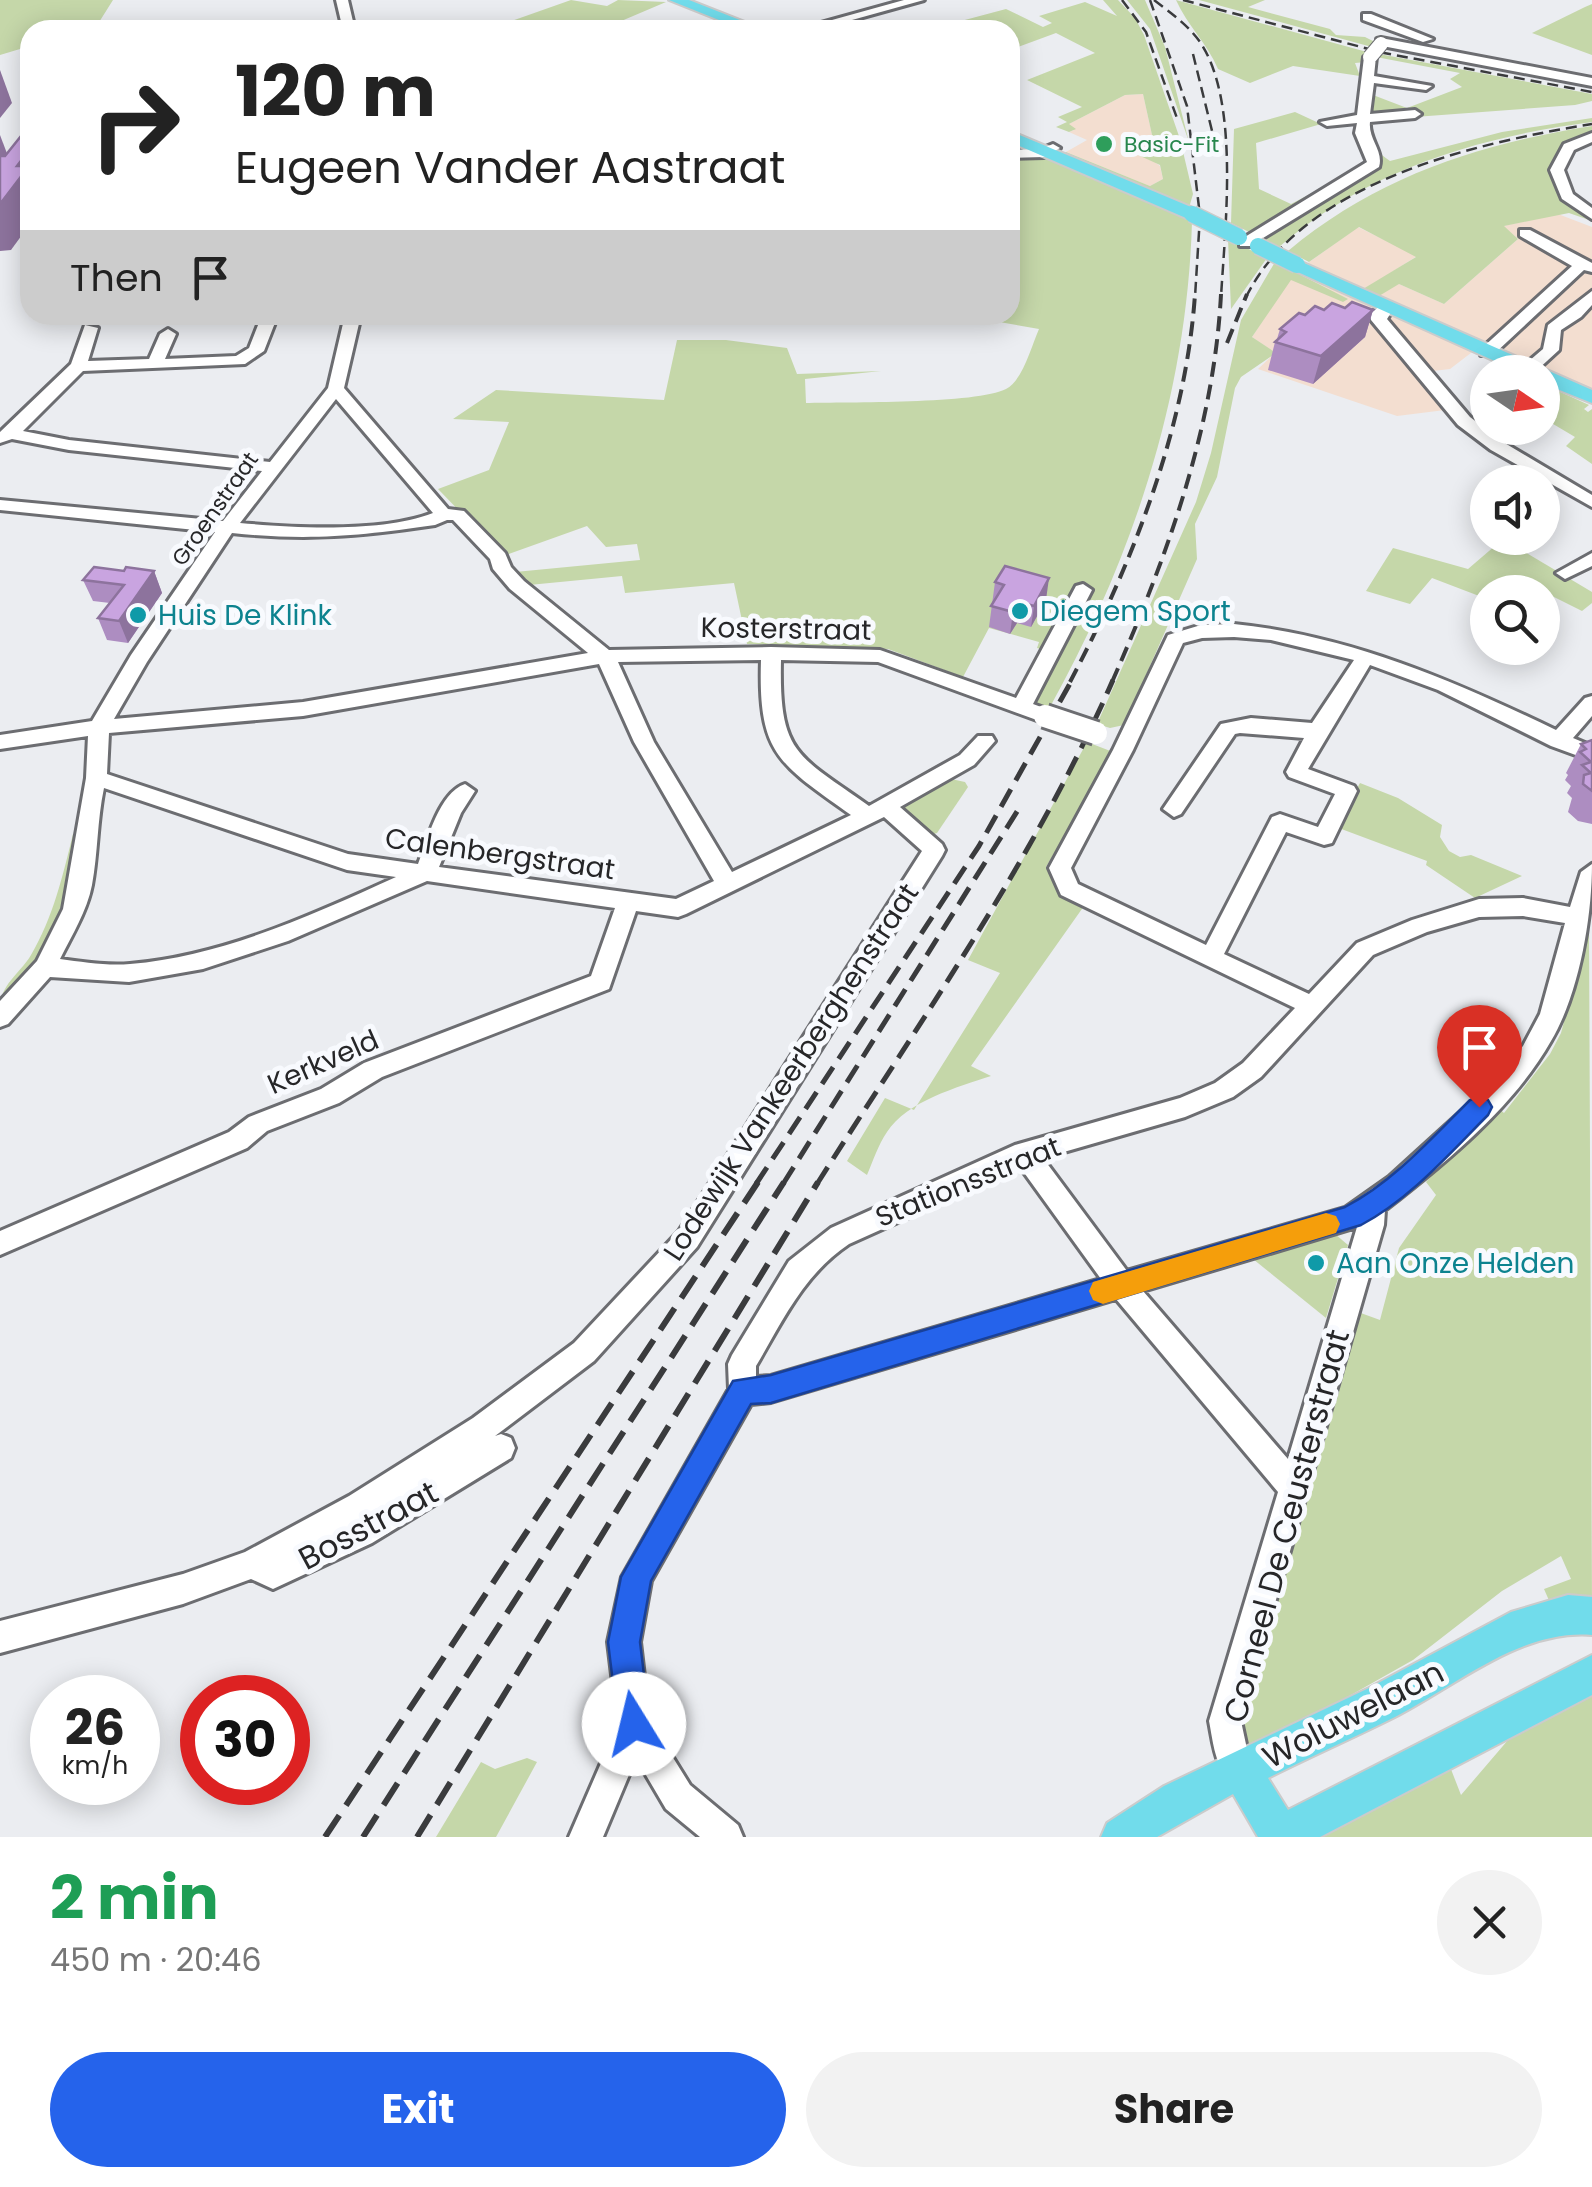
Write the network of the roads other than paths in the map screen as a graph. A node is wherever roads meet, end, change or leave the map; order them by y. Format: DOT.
graph roads {
  1 [pos="676,0"];
  2 [pos="918,0"];
  3 [pos="1360,0"];
  4 [pos="1367,17"];
  5 [pos="731,20"];
  6 [pos="841,20"];
  7 [pos="1379,40"];
  8 [pos="1430,42"];
  9 [pos="1369,80"];
  10 [pos="1592,82"];
  11 [pos="1426,86"];
  12 [pos="1415,114"];
  13 [pos="1364,116"];
  14 [pos="1326,122"];
  15 [pos="1592,137"];
  16 [pos="1020,139"];
  17 [pos="1051,150"];
  18 [pos="1020,153"];
  19 [pos="1592,215"];
  20 [pos="1525,233"];
  21 [pos="1250,240"];
  22 [pos="1586,267"];
  23 [pos="1592,296"];
  24 [pos="1386,308"];
  25 [pos="266,325"];
  26 [pos="350,325"];
  27 [pos="90,328"];
  28 [pos="168,334"];
  29 [pos="1493,346"];
  30 [pos="1509,355"];
  31 [pos="1547,355"];
  32 [pos="155,364"];
  33 [pos="79,366"];
  34 [pos="1560,382"];
  35 [pos="336,389"];
  36 [pos="1592,398"];
  37 [pos="6,436"];
  38 [pos="272,467"];
  39 [pos="1592,502"];
  40 [pos="0,505"];
  41 [pos="443,514"];
  42 [pos="226,530"];
  43 [pos="1592,559"];
  44 [pos="1565,573"];
  45 [pos="1084,590"];
  46 [pos="771,652"];
  47 [pos="605,656"];
  48 [pos="1365,657"];
  49 [pos="1592,704"];
  50 [pos="1021,708"];
  51 [pos="100,727"];
  52 [pos="1319,729"];
  53 [pos="985,740"];
  54 [pos="1558,740"];
  55 [pos="0,742"];
  56 [pos="1126,742"];
  57 [pos="1592,754"];
  58 [pos="96,778"];
  59 [pos="465,791"];
  60 [pos="1174,809"];
  61 [pos="876,811"];
  62 [pos="1592,872"];
  63 [pos="425,873"];
  64 [pos="728,886"];
  65 [pos="628,902"];
  66 [pos="1578,917"];
  67 [pos="1211,958"];
  68 [pos="44,967"];
  69 [pos="1314,1007"];
  70 [pos="0,1016"];
  71 [pos="1024,1153"];
  72 [pos="1372,1206"];
  73 [pos="0,1243"];
  74 [pos="1122,1287"];
  75 [pos="743,1391"];
  76 [pos="501,1448"];
  77 [pos="1293,1488"];
  78 [pos="252,1564"];
  79 [pos="1592,1616"];
  80 [pos="0,1636"];
  81 [pos="1592,1674"];
  82 [pos="634,1724"];
  83 [pos="1241,1769"];
  84 [pos="1279,1836"];
  85 [pos="586,1837"];
  86 [pos="726,1837"];
  87 [pos="1121,1837"];
  1 -- 5 [label="main road"];
  2 -- 6 [label="street"];
  3 -- 4 [label="street"];
  4 -- 7 [label="street"];
  4 -- 8 [label="street"];
  7 -- 8 [label="street"];
  7 -- 9 [label="street, bridge"];
  8 -- 10 [label="street"];
  9 -- 11 [label="street"];
  9 -- 13 [label="street"];
  12 -- 13 [label="street"];
  13 -- 14 [label="street"];
  13 -- 21 [label="street"];
  15 -- 19 [label="street"];
  16 -- 17 [label="main road"];
  17 -- 18 [label="street"];
  17 -- 21 [label="main road, bridge"];
  20 -- 22 [label="street"];
  21 -- 24 [label="main road, bridge"];
  22 -- 29 [label="street"];
  23 -- 31 [label="street"];
  24 -- 29 [label="main road"];
  24 -- 39 [label="street"];
  25 -- 32 [label="street"];
  26 -- 35 [label="street, Groenstraat"];
  27 -- 33 [label="street"];
  28 -- 32 [label="street"];
  29 -- 30 [label="main road"];
  32 -- 33 [label="street"];
  33 -- 37 [label="street"];
  34 -- 36 [label="main road"];
  35 -- 38 [label="street, Groenstraat"];
  35 -- 41 [label="street"];
  37 -- 38 [label="street"];
  38 -- 42 [label="street, Groenstraat"];
  40 -- 42 [label="street"];
  41 -- 42 [label="street"];
  41 -- 47 [label="street"];
  42 -- 51 [label="street, Groenstraat"];
  43 -- 44 [label="street"];
  45 -- 50 [label="street"];
  46 -- 47 [label="street, Kosterstraat"];
  46 -- 50 [label="street, Kosterstraat"];
  46 -- 61 [label="street"];
  47 -- 51 [label="street, Kosterstraat"];
  47 -- 64 [label="street"];
  48 -- 52 [label="street"];
  48 -- 54 [label="street"];
  48 -- 56 [label="street"];
  49 -- 54 [label="street"];
  50 -- 56 [label="street, Kosterstraat, bridge"];
  51 -- 55 [label="street, Kosterstraat"];
  51 -- 58 [label="street"];
  52 -- 60 [label="street"];
  52 -- 67 [label="street"];
  53 -- 61 [label="street, Calenbergstraat"];
  54 -- 57 [label="street"];
  56 -- 67 [label="street"];
  58 -- 63 [label="street, Calenbergstraat"];
  58 -- 68 [label="street"];
  59 -- 63 [label="street"];
  61 -- 64 [label="street, Calenbergstraat"];
  61 -- 78 [label="street, Lodewijk Vankeerberghenstraat"];
  62 -- 66 [label="street"];
  63 -- 65 [label="street, Calenbergstraat"];
  63 -- 68 [label="street"];
  64 -- 65 [label="street, Calenbergstraat"];
  65 -- 73 [label="street, Kerkveld"];
  66 -- 69 [label="street, Stationsstraat"];
  66 -- 72 [label="street"];
  67 -- 69 [label="street"];
  68 -- 70 [label="street"];
  69 -- 71 [label="street, Stationsstraat"];
  71 -- 74 [label="street"];
  71 -- 75 [label="street, Stationsstraat"];
  72 -- 74 [label="street"];
  72 -- 77 [label="street, Corneel De Ceusterstraat"];
  74 -- 75 [label="street"];
  74 -- 77 [label="street"];
  75 -- 82 [label="street, Stationsstraat"];
  76 -- 78 [label="street, Bosstraat"];
  77 -- 83 [label="street, Corneel De Ceusterstraat"];
  78 -- 80 [label="street, Bosstraat"];
  79 -- 83 [label="main road, Woluwelaan"];
  81 -- 84 [label="main road"];
  82 -- 85 [label="street"];
  82 -- 86 [label="street"];
  83 -- 84 [label="main road, Corneel De Ceusterstraat"];
  83 -- 87 [label="main road, Woluwelaan"];
}
